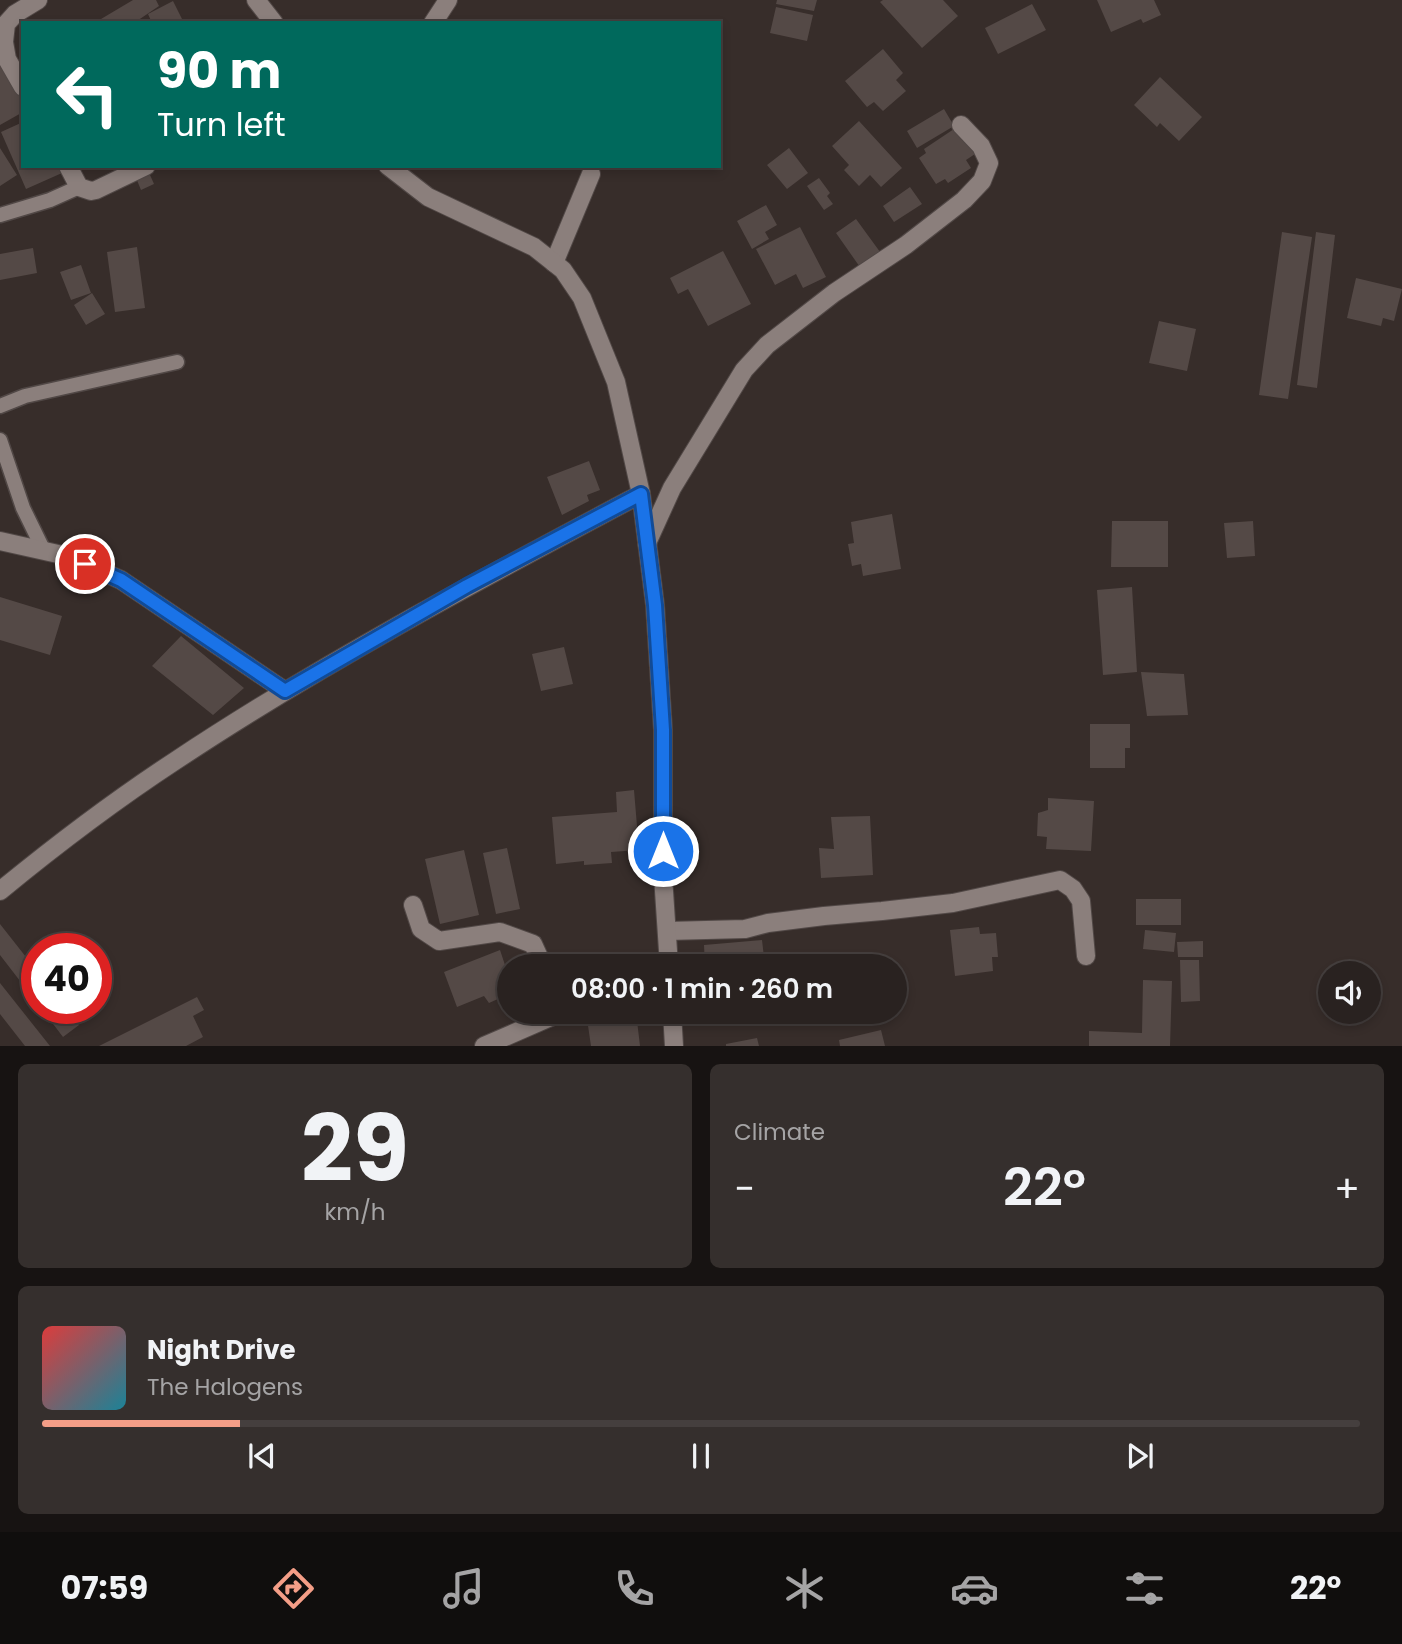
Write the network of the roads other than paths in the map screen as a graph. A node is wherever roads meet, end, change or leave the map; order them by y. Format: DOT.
graph roads {
  1 [pos="38,0"];
  2 [pos="256,0"];
  3 [pos="449,0"];
  4 [pos="272,21"];
  5 [pos="434,21"];
  6 [pos="21,83"];
  7 [pos="961,125"];
  8 [pos="69,168"];
  9 [pos="142,168"];
  10 [pos="391,168"];
  11 [pos="591,174"];
  12 [pos="79,187"];
  13 [pos="0,215"];
  14 [pos="554,263"];
  15 [pos="177,362"];
  16 [pos="0,406"];
  17 [pos="0,440"];
  18 [pos="641,494"];
  19 [pos="0,541"];
  20 [pos="647,543"];
  21 [pos="44,551"];
  22 [pos="285,691"];
  23 [pos="0,891"];
  24 [pos="413,905"];
  25 [pos="667,931"];
  26 [pos="537,954"];
  27 [pos="668,954"];
  28 [pos="1086,956"];
  29 [pos="533,1024"];
  30 [pos="673,1024"];
  31 [pos="484,1045"];
  32 [pos="674,1045"];
  1 -- 6 [label="street"];
  2 -- 4 [label="street"];
  3 -- 5 [label="street"];
  7 -- 20 [label="street"];
  8 -- 12 [label="street"];
  9 -- 12 [label="street"];
  10 -- 14 [label="street"];
  11 -- 14 [label="street"];
  12 -- 13 [label="lane"];
  14 -- 18 [label="street"];
  15 -- 16 [label="lane"];
  17 -- 21 [label="lane"];
  18 -- 20 [label="street"];
  18 -- 22 [label="street"];
  19 -- 21 [label="street"];
  20 -- 25 [label="street"];
  21 -- 22 [label="street"];
  22 -- 23 [label="street"];
  24 -- 26 [label="street"];
  25 -- 27 [label="street"];
  25 -- 28 [label="street"];
  29 -- 31 [label="street"];
  30 -- 32 [label="street"];
}
